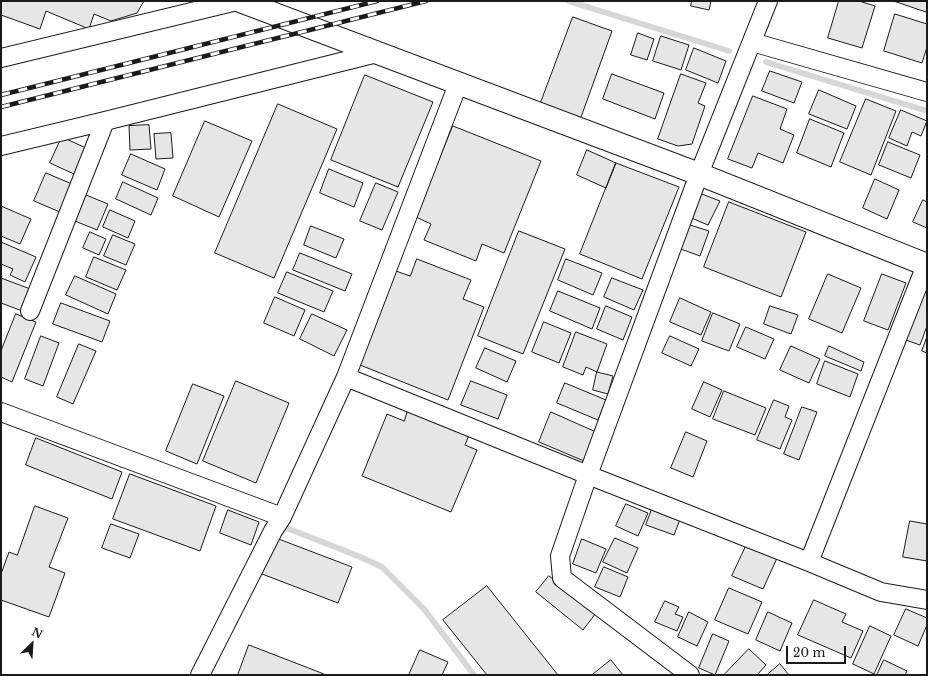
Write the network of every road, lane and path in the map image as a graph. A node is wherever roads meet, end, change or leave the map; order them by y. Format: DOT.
graph roads {
  1 [pos="237,1"];
  2 [pos="240,1"];
  3 [pos="768,1"];
  4 [pos="752,42"];
  5 [pos="377,53"];
  6 [pos="1,58"];
  7 [pos="458,84"];
  8 [pos="927,92"];
  9 [pos="105,121"];
  10 [pos="1,146"];
  11 [pos="699,174"];
  12 [pos="927,265"];
  13 [pos="30,311"];
  14 [pos="346,377"];
  15 [pos="1,412"];
  16 [pos="588,475"];
  17 [pos="277,524"];
  18 [pos="809,562"];
  19 [pos="927,600"];
  20 [pos="200,675"];
  21 [pos="690,675"];
  1 -- 6 [label="street"];
  2 -- 5 [label="street"];
  3 -- 4 [label="street"];
  4 -- 8 [label="street"];
  4 -- 11 [label="street"];
  5 -- 7 [label="street"];
  5 -- 9 [label="street"];
  7 -- 11 [label="street"];
  7 -- 14 [label="street"];
  9 -- 10 [label="street"];
  9 -- 13 [label="street"];
  11 -- 12 [label="street"];
  11 -- 16 [label="street"];
  12 -- 18 [label="street"];
  14 -- 16 [label="street"];
  14 -- 17 [label="street"];
  15 -- 17 [label="street"];
  16 -- 18 [label="street"];
  16 -- 21 [label="street"];
  17 -- 20 [label="street"];
  18 -- 19 [label="street"];
}
